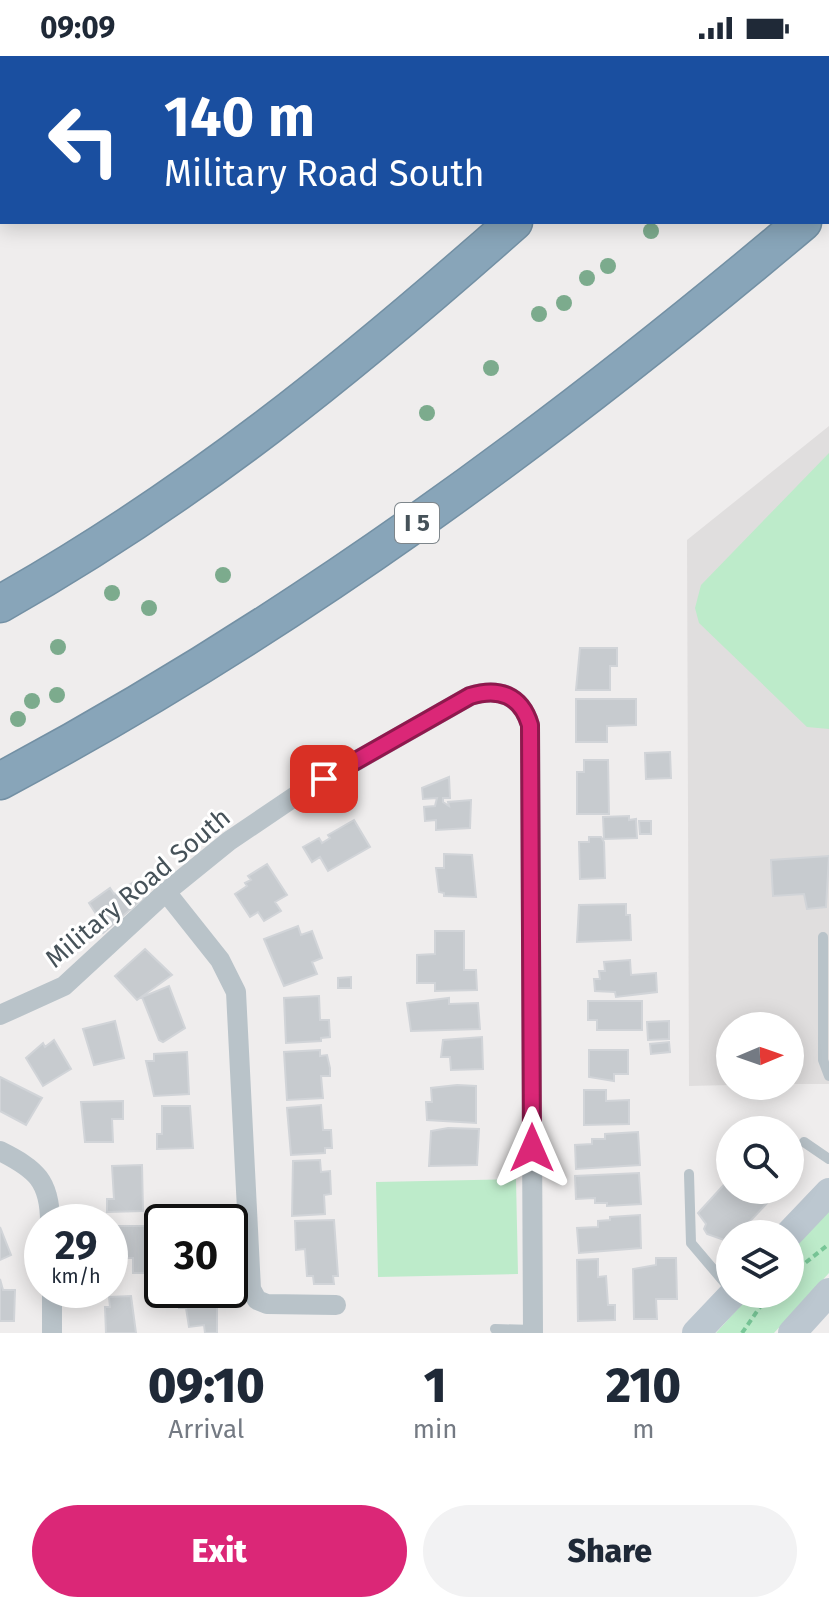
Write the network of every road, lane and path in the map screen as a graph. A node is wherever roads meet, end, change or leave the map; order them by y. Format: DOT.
graph roads {
  1 [pos="512,224"];
  2 [pos="801,224"];
  3 [pos="0,604"];
  4 [pos="0,781"];
  5 [pos="166,892"];
  6 [pos="823,937"];
  7 [pos="0,1015"];
  8 [pos="829,1076"];
  9 [pos="804,1142"];
  10 [pos="0,1151"];
  11 [pos="829,1159"];
  12 [pos="689,1174"];
  13 [pos="829,1192"];
  14 [pos="50,1204"];
  15 [pos="802,1220"];
  16 [pos="829,1244"];
  17 [pos="804,1264"];
  18 [pos="716,1273"];
  19 [pos="829,1292"];
  20 [pos="336,1305"];
  21 [pos="52,1308"];
  22 [pos="718,1308"];
  23 [pos="759,1308"];
  24 [pos="495,1329"];
  25 [pos="533,1331"];
  26 [pos="52,1333"];
  27 [pos="696,1333"];
  28 [pos="742,1333"];
  29 [pos="792,1333"];
  1 -- 3 [label="highway"];
  2 -- 4 [label="highway, I 5"];
  5 -- 7 [label="street, Military Road South"];
  5 -- 20 [label="street"];
  5 -- 25 [label="street, Military Road South"];
  6 -- 8 [label="lane"];
  9 -- 11 [label="lane"];
  10 -- 14 [label="street"];
  12 -- 18 [label="lane"];
  13 -- 15 [label="main road"];
  16 -- 17 [label="path"];
  19 -- 29 [label="main road"];
  21 -- 26 [label="street"];
  22 -- 27 [label="main road"];
  23 -- 28 [label="path"];
  24 -- 25 [label="lane"];
}
